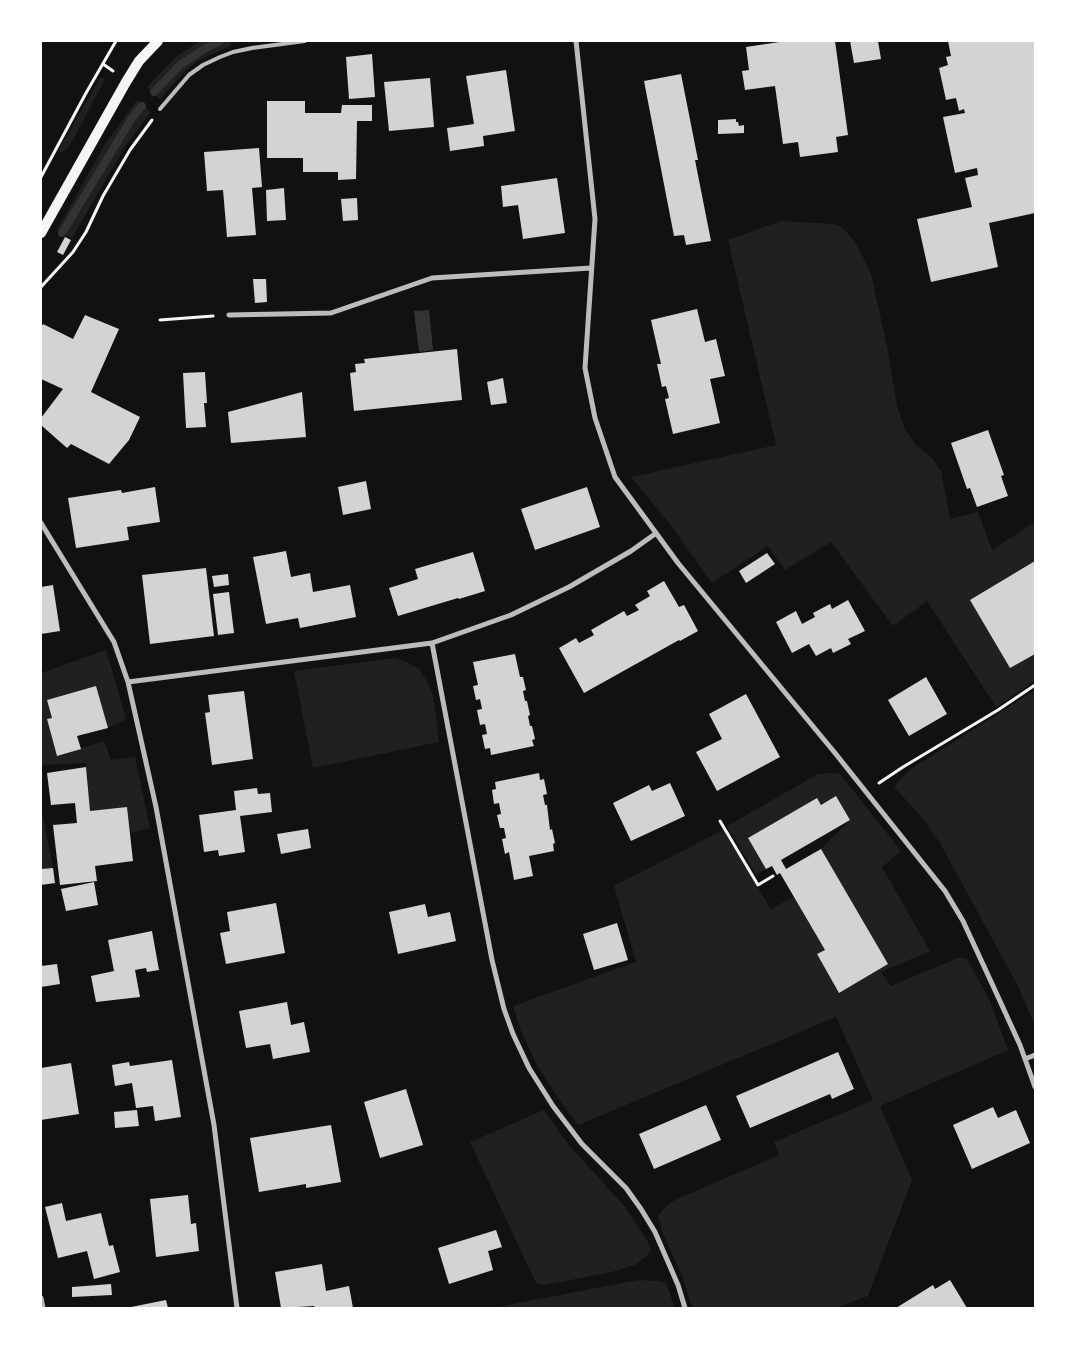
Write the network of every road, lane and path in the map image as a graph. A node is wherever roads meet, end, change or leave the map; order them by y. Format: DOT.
graph roads {
  1 [pos="116,41"];
  2 [pos="158,41"];
  3 [pos="305,41"];
  4 [pos="576,41"];
  5 [pos="160,109"];
  6 [pos="41,177"];
  7 [pos="41,234"];
  8 [pos="591,268"];
  9 [pos="41,287"];
  10 [pos="229,315"];
  11 [pos="160,320"];
  12 [pos="41,523"];
  13 [pos="655,534"];
  14 [pos="432,643"];
  15 [pos="128,682"];
  16 [pos="1035,685"];
  17 [pos="866,792"];
  18 [pos="720,821"];
  19 [pos="774,876"];
  20 [pos="1035,1055"];
  21 [pos="1025,1059"];
  22 [pos="1035,1087"];
  23 [pos="41,1298"];
  24 [pos="44,1308"];
  25 [pos="237,1308"];
  26 [pos="685,1308"];
  1 -- 6 [label="path"];
  2 -- 7 [label="main road"];
  3 -- 5 [label="lane"];
  4 -- 8 [label="street"];
  5 -- 9 [label="path"];
  8 -- 10 [label="street"];
  8 -- 13 [label="street"];
  10 -- 11 [label="path"];
  12 -- 15 [label="street"];
  13 -- 14 [label="street"];
  13 -- 17 [label="street"];
  14 -- 15 [label="street"];
  14 -- 26 [label="street"];
  15 -- 25 [label="street"];
  16 -- 17 [label="path"];
  17 -- 21 [label="street"];
  18 -- 19 [label="path"];
  20 -- 21 [label="street"];
  21 -- 22 [label="street"];
  23 -- 24 [label="street"];
}
